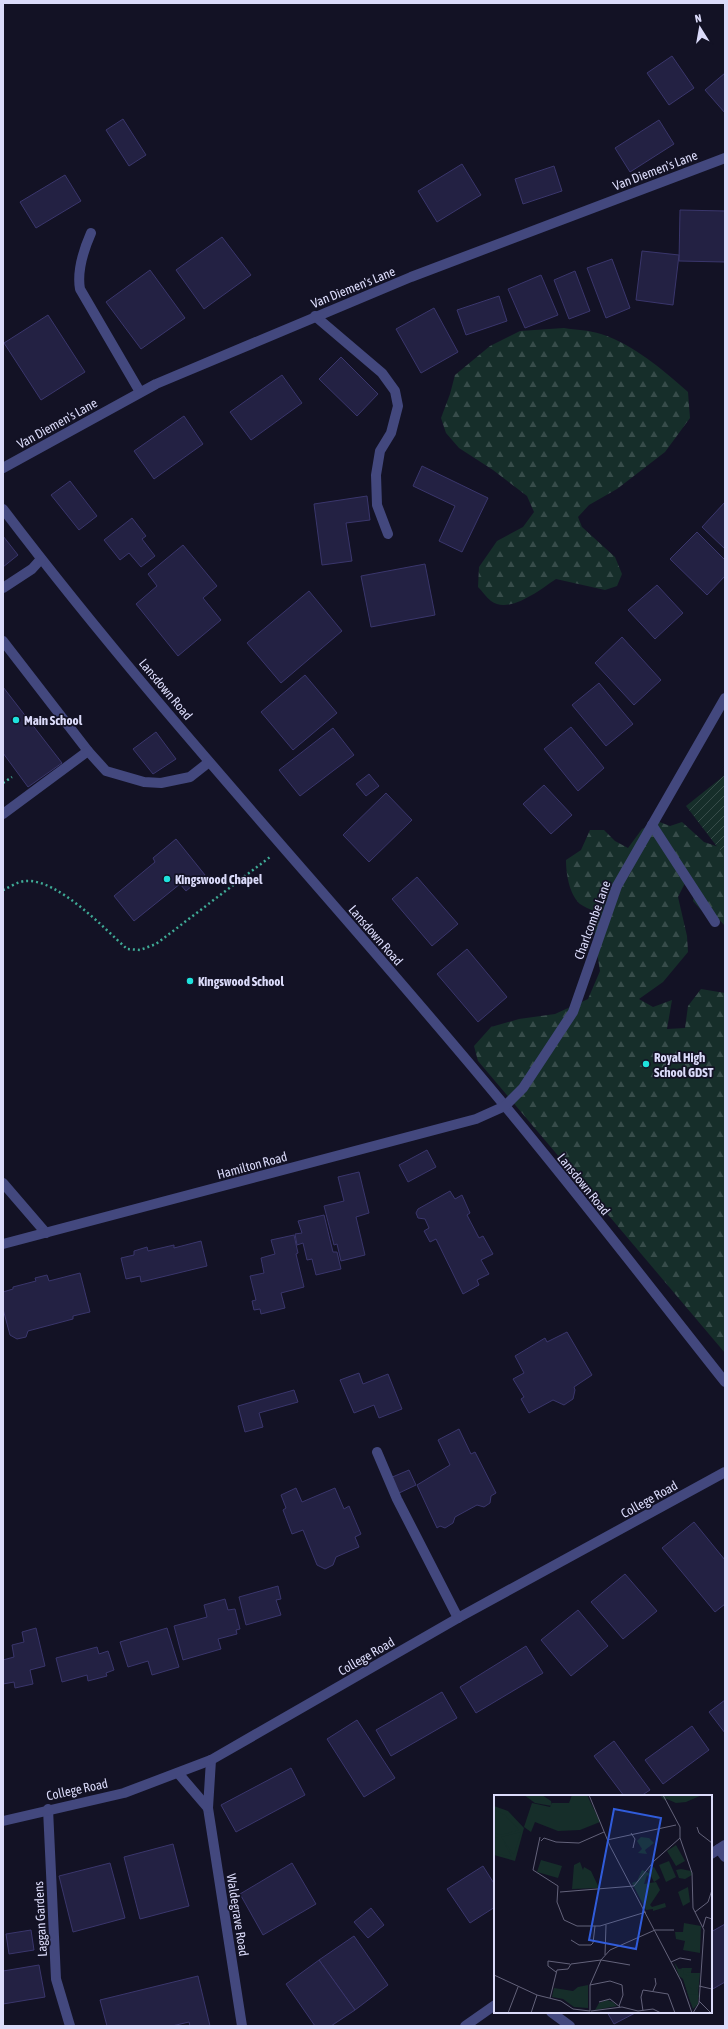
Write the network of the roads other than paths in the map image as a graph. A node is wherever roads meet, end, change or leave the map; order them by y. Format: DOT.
graph roads {
  1 [pos="725,158"];
  2 [pos="91,233"];
  3 [pos="315,316"];
  4 [pos="140,392"];
  5 [pos="3,468"];
  6 [pos="3,509"];
  7 [pos="388,534"];
  8 [pos="41,559"];
  9 [pos="3,588"];
  10 [pos="3,641"];
  11 [pos="725,698"];
  12 [pos="88,751"];
  13 [pos="209,762"];
  14 [pos="3,814"];
  15 [pos="652,825"];
  16 [pos="715,922"];
  17 [pos="505,1106"];
  18 [pos="3,1183"];
  19 [pos="46,1233"];
  20 [pos="3,1244"];
  21 [pos="725,1382"];
  22 [pos="376,1452"];
  23 [pos="725,1472"];
  24 [pos="458,1618"];
  25 [pos="212,1760"];
  26 [pos="178,1773"];
  27 [pos="208,1808"];
  28 [pos="48,1809"];
  29 [pos="3,1821"];
  30 [pos="718,1849"];
  31 [pos="725,1858"];
  32 [pos="494,2006"];
  33 [pos="552,2013"];
  34 [pos="70,2026"];
  35 [pos="242,2026"];
  36 [pos="465,2026"];
  37 [pos="570,2026"];
  1 -- 3 [label="street, Van Diemen's Lane"];
  2 -- 4 [label="street"];
  3 -- 4 [label="street, Van Diemen's Lane"];
  3 -- 7 [label="street"];
  4 -- 5 [label="street, Van Diemen's Lane"];
  6 -- 8 [label="street, Lansdown Road"];
  8 -- 9 [label="street"];
  8 -- 13 [label="street, Lansdown Road"];
  10 -- 12 [label="street"];
  11 -- 15 [label="street, Charlcombe Lane"];
  12 -- 13 [label="street"];
  12 -- 14 [label="street"];
  13 -- 17 [label="street, Lansdown Road"];
  15 -- 16 [label="street"];
  15 -- 17 [label="street, Charlcombe Lane"];
  17 -- 19 [label="street, Hamilton Road"];
  17 -- 21 [label="street, Lansdown Road"];
  18 -- 19 [label="street"];
  19 -- 20 [label="street, Hamilton Road"];
  22 -- 24 [label="street"];
  23 -- 24 [label="street, College Road"];
  24 -- 25 [label="street, College Road"];
  25 -- 26 [label="street, College Road"];
  25 -- 27 [label="street, Waldegrave Road"];
  26 -- 27 [label="street"];
  26 -- 28 [label="street, College Road"];
  27 -- 35 [label="street, Waldegrave Road"];
  28 -- 29 [label="street, College Road"];
  28 -- 34 [label="street, Laggan Gardens"];
  30 -- 31 [label="street"];
  32 -- 36 [label="street"];
  33 -- 37 [label="street"];
}
